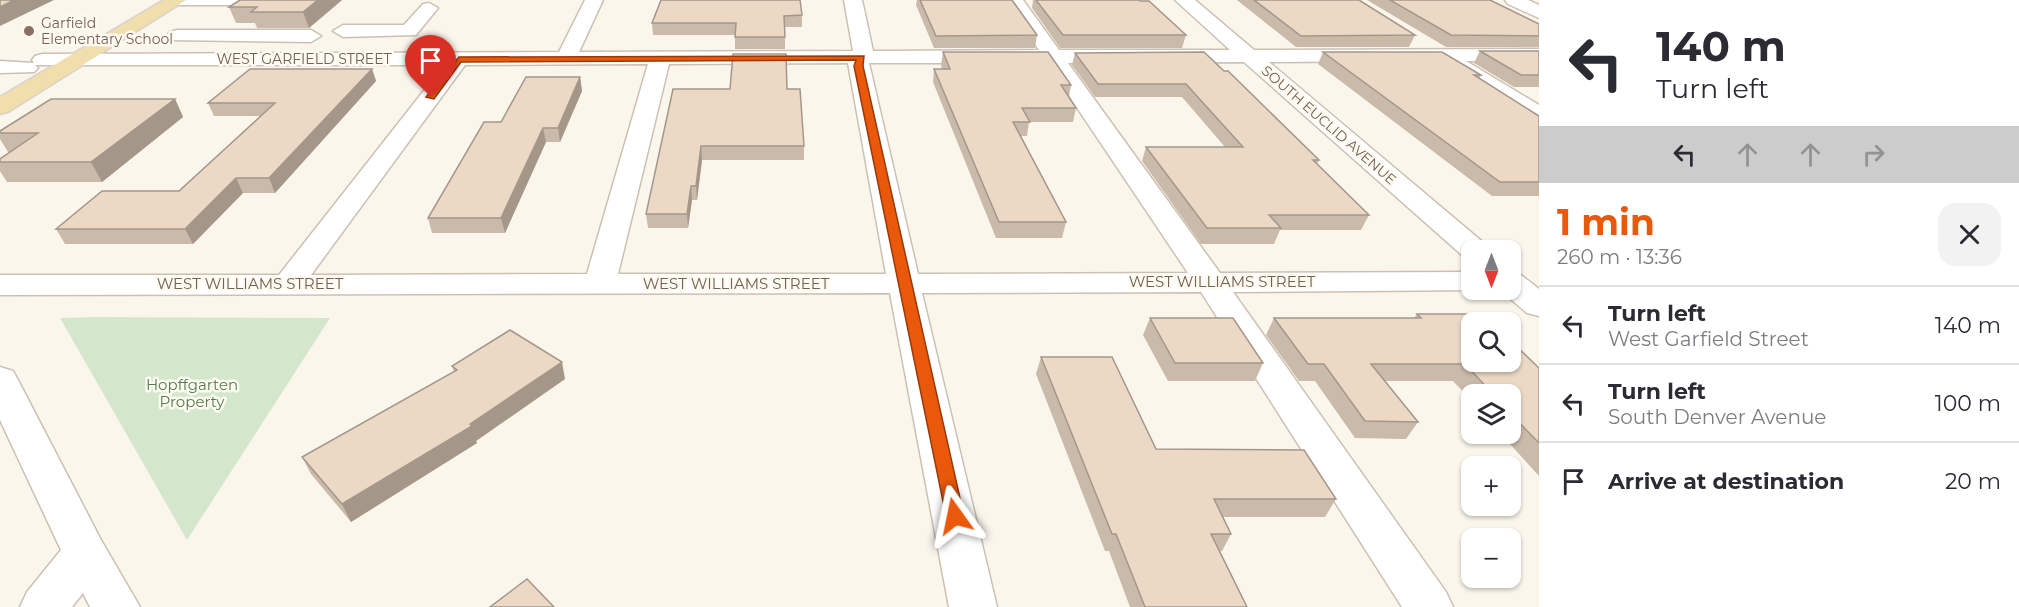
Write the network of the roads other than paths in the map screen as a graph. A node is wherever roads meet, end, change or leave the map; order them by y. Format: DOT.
graph roads {
  1 [pos="146,0"];
  2 [pos="177,0"];
  3 [pos="324,0"];
  4 [pos="594,0"];
  5 [pos="853,0"];
  6 [pos="1014,0"];
  7 [pos="1184,0"];
  8 [pos="1514,0"];
  9 [pos="429,9"];
  10 [pos="365,10"];
  11 [pos="1539,12"];
  12 [pos="340,34"];
  13 [pos="177,36"];
  14 [pos="1412,37"];
  15 [pos="1539,55"];
  16 [pos="1443,56"];
  17 [pos="1252,57"];
  18 [pos="566,58"];
  19 [pos="660,58"];
  20 [pos="861,58"];
  21 [pos="1056,58"];
  22 [pos="312,59"];
  23 [pos="459,59"];
  24 [pos="81,60"];
  25 [pos="34,64"];
  26 [pos="0,67"];
  27 [pos="0,82"];
  28 [pos="0,107"];
  29 [pos="1539,115"];
  30 [pos="1462,240"];
  31 [pos="1210,282"];
  32 [pos="1461,282"];
  33 [pos="1521,282"];
  34 [pos="1539,282"];
  35 [pos="906,283"];
  36 [pos="288,284"];
  37 [pos="600,284"];
  38 [pos="0,285"];
  39 [pos="1521,291"];
  40 [pos="1539,306"];
  41 [pos="0,380"];
  42 [pos="85,554"];
  43 [pos="44,607"];
  44 [pos="116,607"];
  45 [pos="974,607"];
  46 [pos="1429,607"];
  1 -- 25 [label="main road"];
  2 -- 3 [label="street"];
  2 -- 24 [label="main road"];
  4 -- 18 [label="street"];
  5 -- 20 [label="street"];
  6 -- 21 [label="street"];
  7 -- 17 [label="street, SOUTH EUCLID AVENUE"];
  8 -- 11 [label="street"];
  9 -- 12 [label="street"];
  10 -- 12 [label="street"];
  12 -- 13 [label="street"];
  12 -- 22 [label="street"];
  14 -- 16 [label="street"];
  15 -- 16 [label="street, WEST GARFIELD STREET"];
  16 -- 17 [label="street, WEST GARFIELD STREET"];
  16 -- 29 [label="street"];
  17 -- 21 [label="street, WEST GARFIELD STREET"];
  17 -- 30 [label="street, SOUTH EUCLID AVENUE"];
  18 -- 19 [label="street, WEST GARFIELD STREET"];
  18 -- 23 [label="street, WEST GARFIELD STREET"];
  19 -- 20 [label="street, WEST GARFIELD STREET"];
  19 -- 37 [label="street"];
  20 -- 21 [label="street, WEST GARFIELD STREET"];
  20 -- 35 [label="street"];
  21 -- 31 [label="street"];
  22 -- 23 [label="street, WEST GARFIELD STREET"];
  22 -- 24 [label="street, WEST GARFIELD STREET"];
  23 -- 36 [label="street"];
  24 -- 25 [label="street, WEST GARFIELD STREET"];
  24 -- 28 [label="main road"];
  25 -- 26 [label="street, WEST GARFIELD STREET"];
  25 -- 27 [label="main road"];
  31 -- 32 [label="street, WEST WILLIAMS STREET"];
  31 -- 35 [label="street, WEST WILLIAMS STREET"];
  31 -- 46 [label="street"];
  33 -- 34 [label="street"];
  35 -- 37 [label="street, WEST WILLIAMS STREET"];
  35 -- 45 [label="street"];
  36 -- 37 [label="street, WEST WILLIAMS STREET"];
  36 -- 38 [label="street, WEST WILLIAMS STREET"];
  39 -- 40 [label="street"];
  41 -- 42 [label="street"];
  42 -- 43 [label="street"];
  42 -- 44 [label="street"];
}
